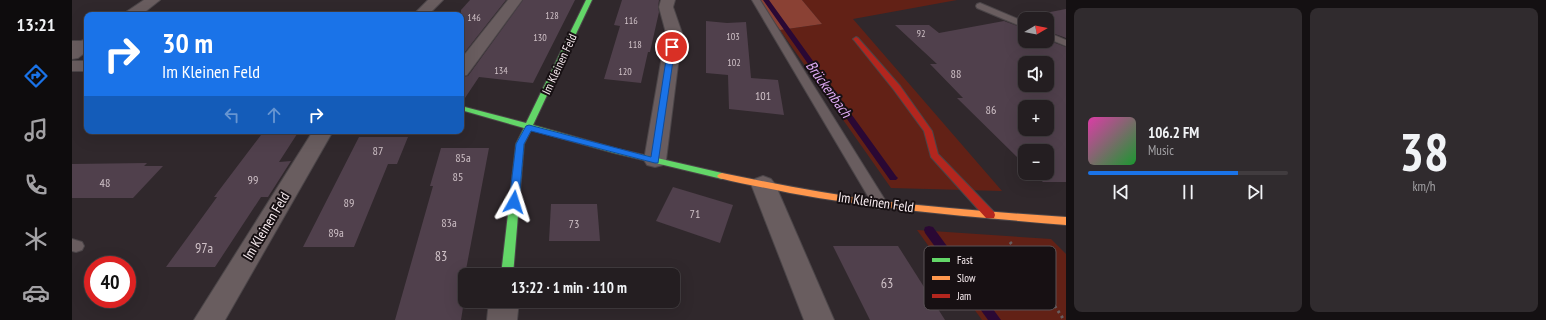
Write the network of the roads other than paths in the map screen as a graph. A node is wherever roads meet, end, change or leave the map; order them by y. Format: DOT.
graph roads {
  1 [pos="153,0"];
  2 [pos="436,0"];
  3 [pos="515,0"];
  4 [pos="589,0"];
  5 [pos="668,0"];
  6 [pos="756,0"];
  7 [pos="980,6"];
  8 [pos="135,12"];
  9 [pos="423,12"];
  10 [pos="1018,22"];
  11 [pos="1054,38"];
  12 [pos="856,39"];
  13 [pos="1066,43"];
  14 [pos="72,44"];
  15 [pos="84,44"];
  16 [pos="84,46"];
  17 [pos="72,54"];
  18 [pos="72,66"];
  19 [pos="84,66"];
  20 [pos="464,68"];
  21 [pos="464,109"];
  22 [pos="529,128"];
  23 [pos="321,134"];
  24 [pos="655,160"];
  25 [pos="763,184"];
  26 [pos="880,204"];
  27 [pos="990,215"];
  28 [pos="1066,221"];
  29 [pos="508,268"];
  30 [pos="503,308"];
  31 [pos="209,320"];
  32 [pos="502,320"];
  33 [pos="819,320"];
  1 -- 8 [label="street"];
  2 -- 9 [label="street"];
  3 -- 20 [label="street"];
  4 -- 22 [label="street, Im Kleinen Feld"];
  5 -- 24 [label="street"];
  6 -- 26 [label="lane"];
  7 -- 10 [label="lane"];
  11 -- 13 [label="lane"];
  12 -- 27 [label="street"];
  14 -- 15 [label="lane"];
  16 -- 17 [label="street"];
  18 -- 19 [label="street"];
  21 -- 22 [label="street, Im Kleinen Feld"];
  22 -- 24 [label="street, Im Kleinen Feld"];
  22 -- 29 [label="street, Im Kleinen Feld"];
  23 -- 31 [label="street, Im Kleinen Feld"];
  24 -- 25 [label="street, Im Kleinen Feld"];
  25 -- 26 [label="street, Im Kleinen Feld"];
  25 -- 33 [label="street"];
  26 -- 27 [label="street, Im Kleinen Feld"];
  27 -- 28 [label="street, Im Kleinen Feld"];
  30 -- 32 [label="street"];
}
